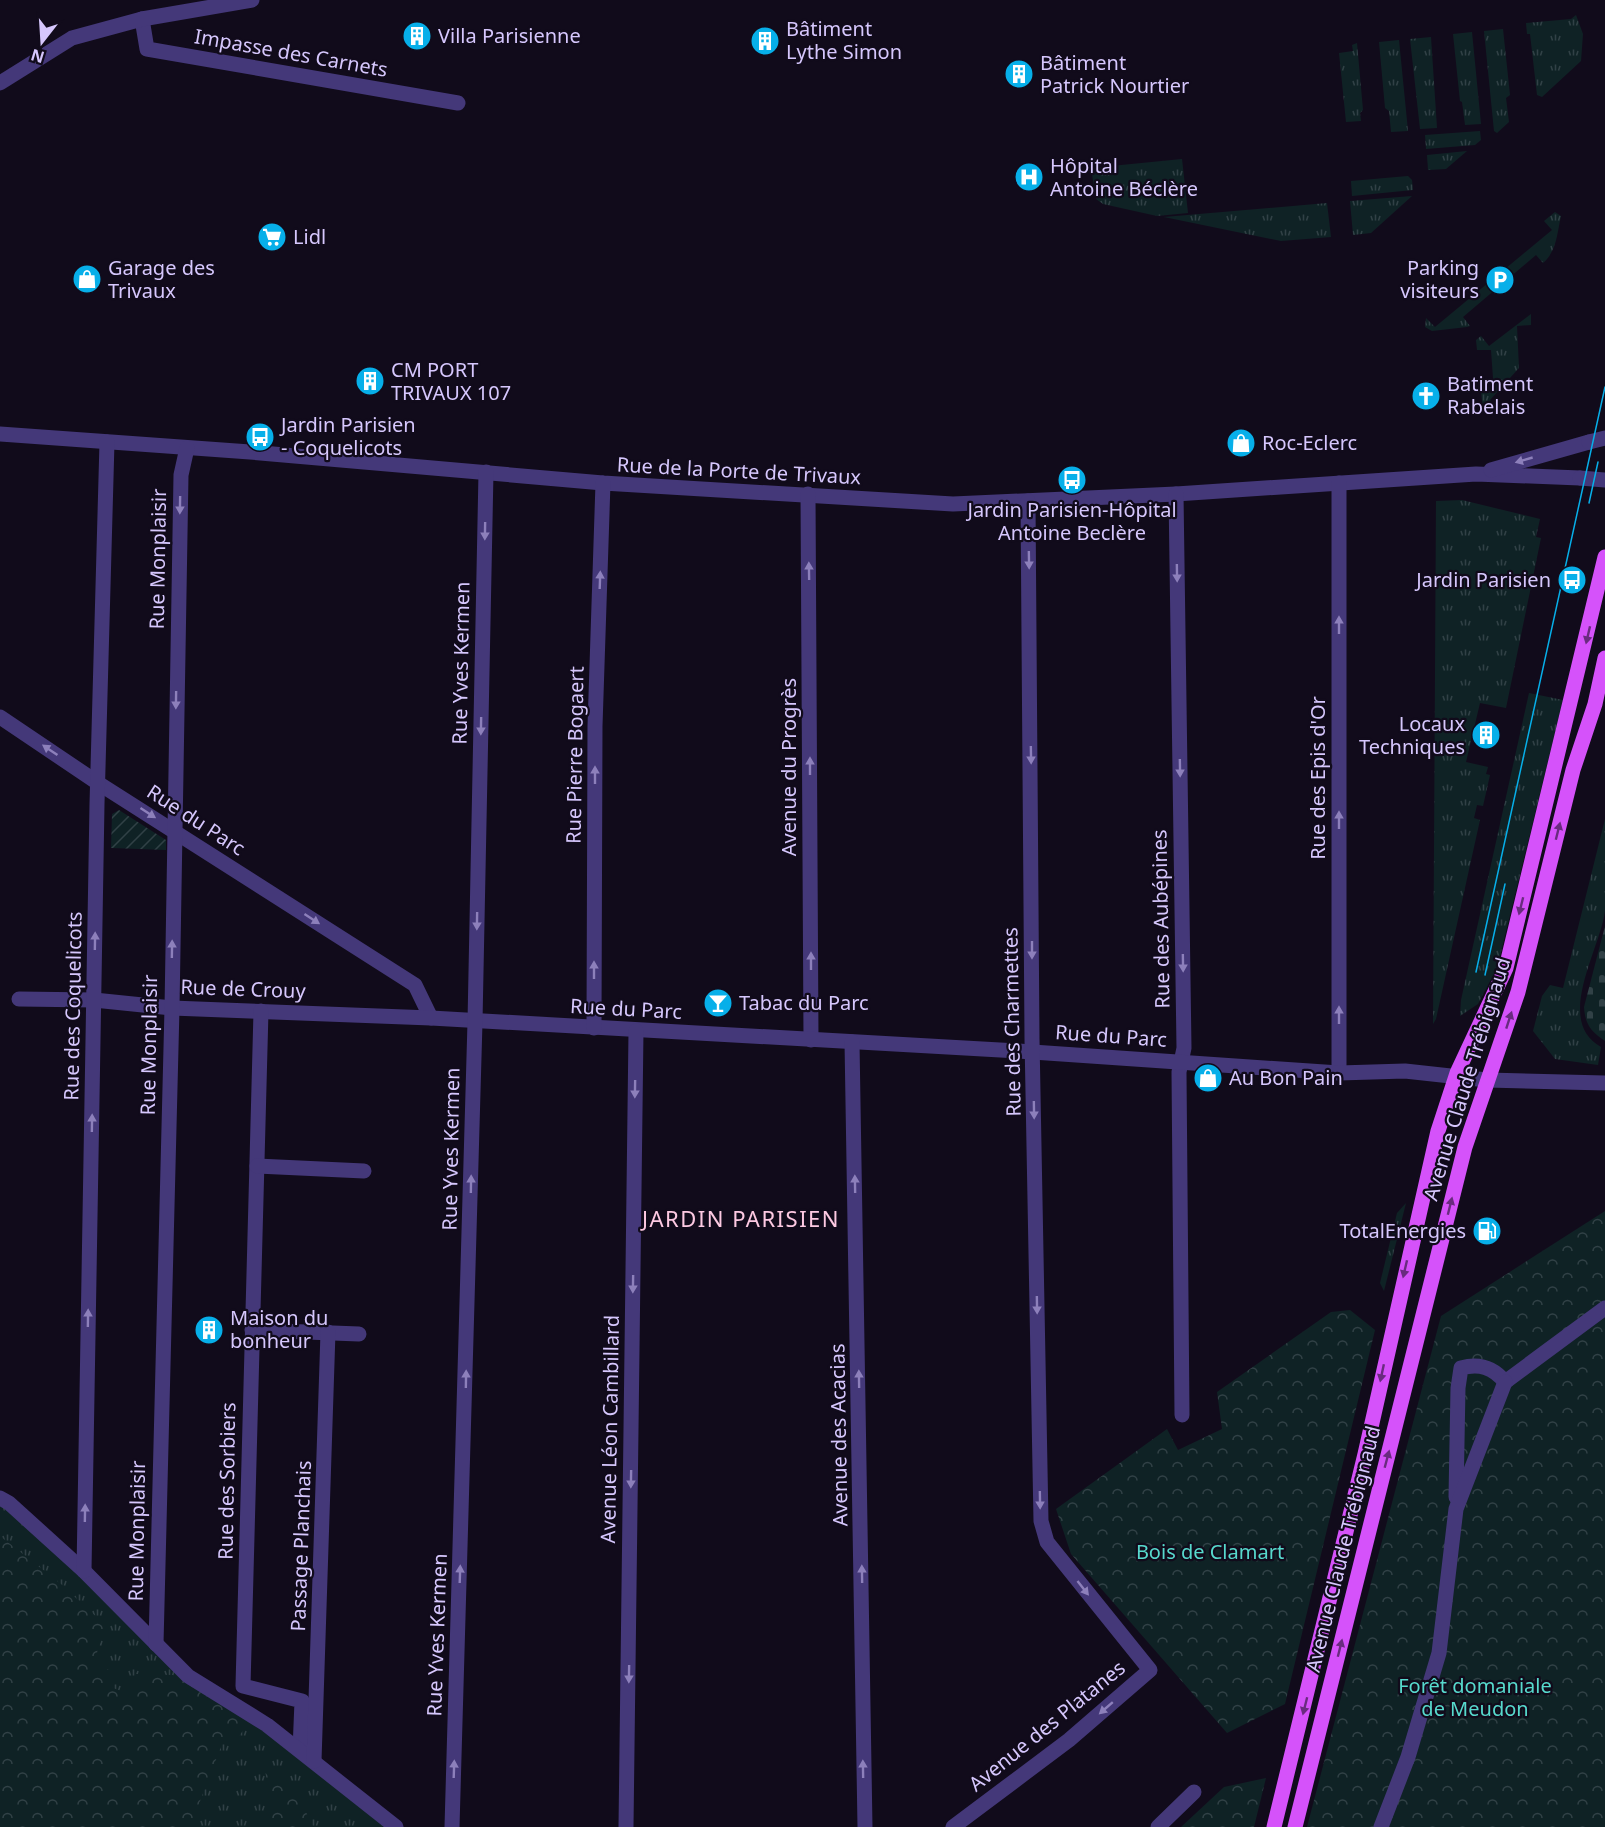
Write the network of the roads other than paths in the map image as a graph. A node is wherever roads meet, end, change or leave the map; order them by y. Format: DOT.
graph roads {
  1 [pos="252,0"];
  2 [pos="142,19"];
  3 [pos="0,83"];
  4 [pos="458,103"];
  5 [pos="0,434"];
  6 [pos="1605,438"];
  7 [pos="107,442"];
  8 [pos="187,448"];
  9 [pos="486,472"];
  10 [pos="1476,474"];
  11 [pos="1605,480"];
  12 [pos="603,483"];
  13 [pos="1339,483"];
  14 [pos="1176,494"];
  15 [pos="808,495"];
  16 [pos="1028,501"];
  17 [pos="1605,557"];
  18 [pos="1605,658"];
  19 [pos="0,717"];
  20 [pos="98,783"];
  21 [pos="173,831"];
  22 [pos="19,999"];
  23 [pos="94,1000"];
  24 [pos="172,1008"];
  25 [pos="261,1011"];
  26 [pos="430,1017"];
  27 [pos="475,1022"];
  28 [pos="594,1028"];
  29 [pos="636,1031"];
  30 [pos="811,1040"];
  31 [pos="852,1042"];
  32 [pos="1033,1052"];
  33 [pos="1181,1062"];
  34 [pos="1339,1073"];
  35 [pos="1456,1077"];
  36 [pos="1487,1080"];
  37 [pos="1605,1083"];
  38 [pos="257,1166"];
  39 [pos="364,1171"];
  40 [pos="1605,1308"];
  41 [pos="252,1330"];
  42 [pos="328,1332"];
  43 [pos="359,1334"];
  44 [pos="1505,1382"];
  45 [pos="1182,1415"];
  46 [pos="0,1498"];
  47 [pos="1456,1509"];
  48 [pos="1047,1542"];
  49 [pos="84,1571"];
  50 [pos="156,1644"];
  51 [pos="300,1750"];
  52 [pos="314,1761"];
  53 [pos="1194,1792"];
  54 [pos="396,1827"];
  55 [pos="452,1827"];
  56 [pos="626,1827"];
  57 [pos="865,1827"];
  58 [pos="953,1827"];
  59 [pos="1158,1827"];
  60 [pos="1274,1827"];
  61 [pos="1295,1827"];
  62 [pos="1381,1827"];
  1 -- 2 [label="street"];
  2 -- 3 [label="street"];
  2 -- 4 [label="street, Impasse des Carnets"];
  5 -- 7 [label="street, Rue de la Porte de Trivaux"];
  6 -- 10 [label="street, Rue de la Porte de Trivaux, one-way"];
  7 -- 8 [label="street, Rue de la Porte de Trivaux"];
  7 -- 20 [label="street, Rue des Coquelicots"];
  8 -- 9 [label="street, Rue de la Porte de Trivaux"];
  8 -- 21 [label="street, Rue Monplaisir, one-way"];
  9 -- 12 [label="street, Rue de la Porte de Trivaux"];
  9 -- 27 [label="street, Rue Yves Kermen, one-way"];
  10 -- 11 [label="street, Rue de la Porte de Trivaux"];
  10 -- 13 [label="street, Rue de la Porte de Trivaux"];
  12 -- 15 [label="street, Rue de la Porte de Trivaux"];
  28 -- 12 [label="street, Rue Pierre Bogaert, one-way"];
  13 -- 14 [label="street, Rue de la Porte de Trivaux"];
  34 -- 13 [label="street, Rue des Epis d'Or, one-way"];
  14 -- 16 [label="street, Rue de la Porte de Trivaux"];
  14 -- 33 [label="street, Rue des Aubépines, one-way"];
  15 -- 16 [label="street, Rue de la Porte de Trivaux"];
  30 -- 15 [label="street, Avenue du Progrès, one-way"];
  16 -- 32 [label="street, Rue des Charmettes, one-way"];
  17 -- 35 [label="main road, Avenue Claude Trébignaud, one-way"];
  36 -- 18 [label="main road, Avenue Claude Trébignaud, one-way"];
  20 -- 19 [label="street, Rue du Parc, one-way"];
  20 -- 21 [label="street, Rue du Parc, one-way"];
  23 -- 20 [label="street, Rue des Coquelicots, one-way"];
  24 -- 21 [label="street, Rue Monplaisir, one-way"];
  21 -- 26 [label="street, Rue du Parc, one-way"];
  22 -- 23 [label="street, Rue de Crouy"];
  23 -- 24 [label="street, Rue de Crouy"];
  49 -- 23 [label="street, Rue des Coquelicots, one-way"];
  24 -- 25 [label="street, Rue de Crouy"];
  24 -- 50 [label="street, Rue Monplaisir"];
  25 -- 26 [label="street, Rue de Crouy"];
  25 -- 38 [label="street, Rue des Sorbiers"];
  26 -- 27 [label="street, Rue du Parc"];
  27 -- 28 [label="street, Rue du Parc"];
  55 -- 27 [label="street, Rue Yves Kermen, one-way"];
  28 -- 29 [label="street, Rue du Parc"];
  29 -- 30 [label="street, Rue du Parc"];
  29 -- 56 [label="street, Avenue Léon Cambillard, one-way"];
  30 -- 31 [label="street, Rue du Parc"];
  31 -- 32 [label="street, Rue du Parc"];
  57 -- 31 [label="street, Avenue des Acacias, one-way"];
  32 -- 33 [label="street, Rue du Parc"];
  32 -- 48 [label="street, Rue des Charmettes, one-way"];
  33 -- 34 [label="street, Rue du Parc"];
  33 -- 45 [label="street, Rue des Aubépines"];
  34 -- 35 [label="street, Rue du Parc"];
  35 -- 36 [label="street, Rue du Parc"];
  35 -- 60 [label="main road, Avenue Claude Trébignaud, one-way"];
  36 -- 37 [label="street"];
  61 -- 36 [label="main road, Avenue Claude Trébignaud, one-way"];
  38 -- 39 [label="street"];
  38 -- 41 [label="street, Rue des Sorbiers"];
  40 -- 44 [label="street"];
  41 -- 42 [label="street"];
  41 -- 51 [label="street, Rue des Sorbiers"];
  42 -- 43 [label="street"];
  42 -- 52 [label="street, Passage Planchais"];
  44 -- 47 [label="street"];
  44 -- 47 [label="street"];
  46 -- 49 [label="street"];
  47 -- 62 [label="street"];
  48 -- 58 [label="street, Avenue des Platanes, one-way"];
  49 -- 50 [label="street"];
  50 -- 51 [label="street"];
  51 -- 52 [label="street"];
  52 -- 54 [label="street"];
  53 -- 59 [label="street"];
}
